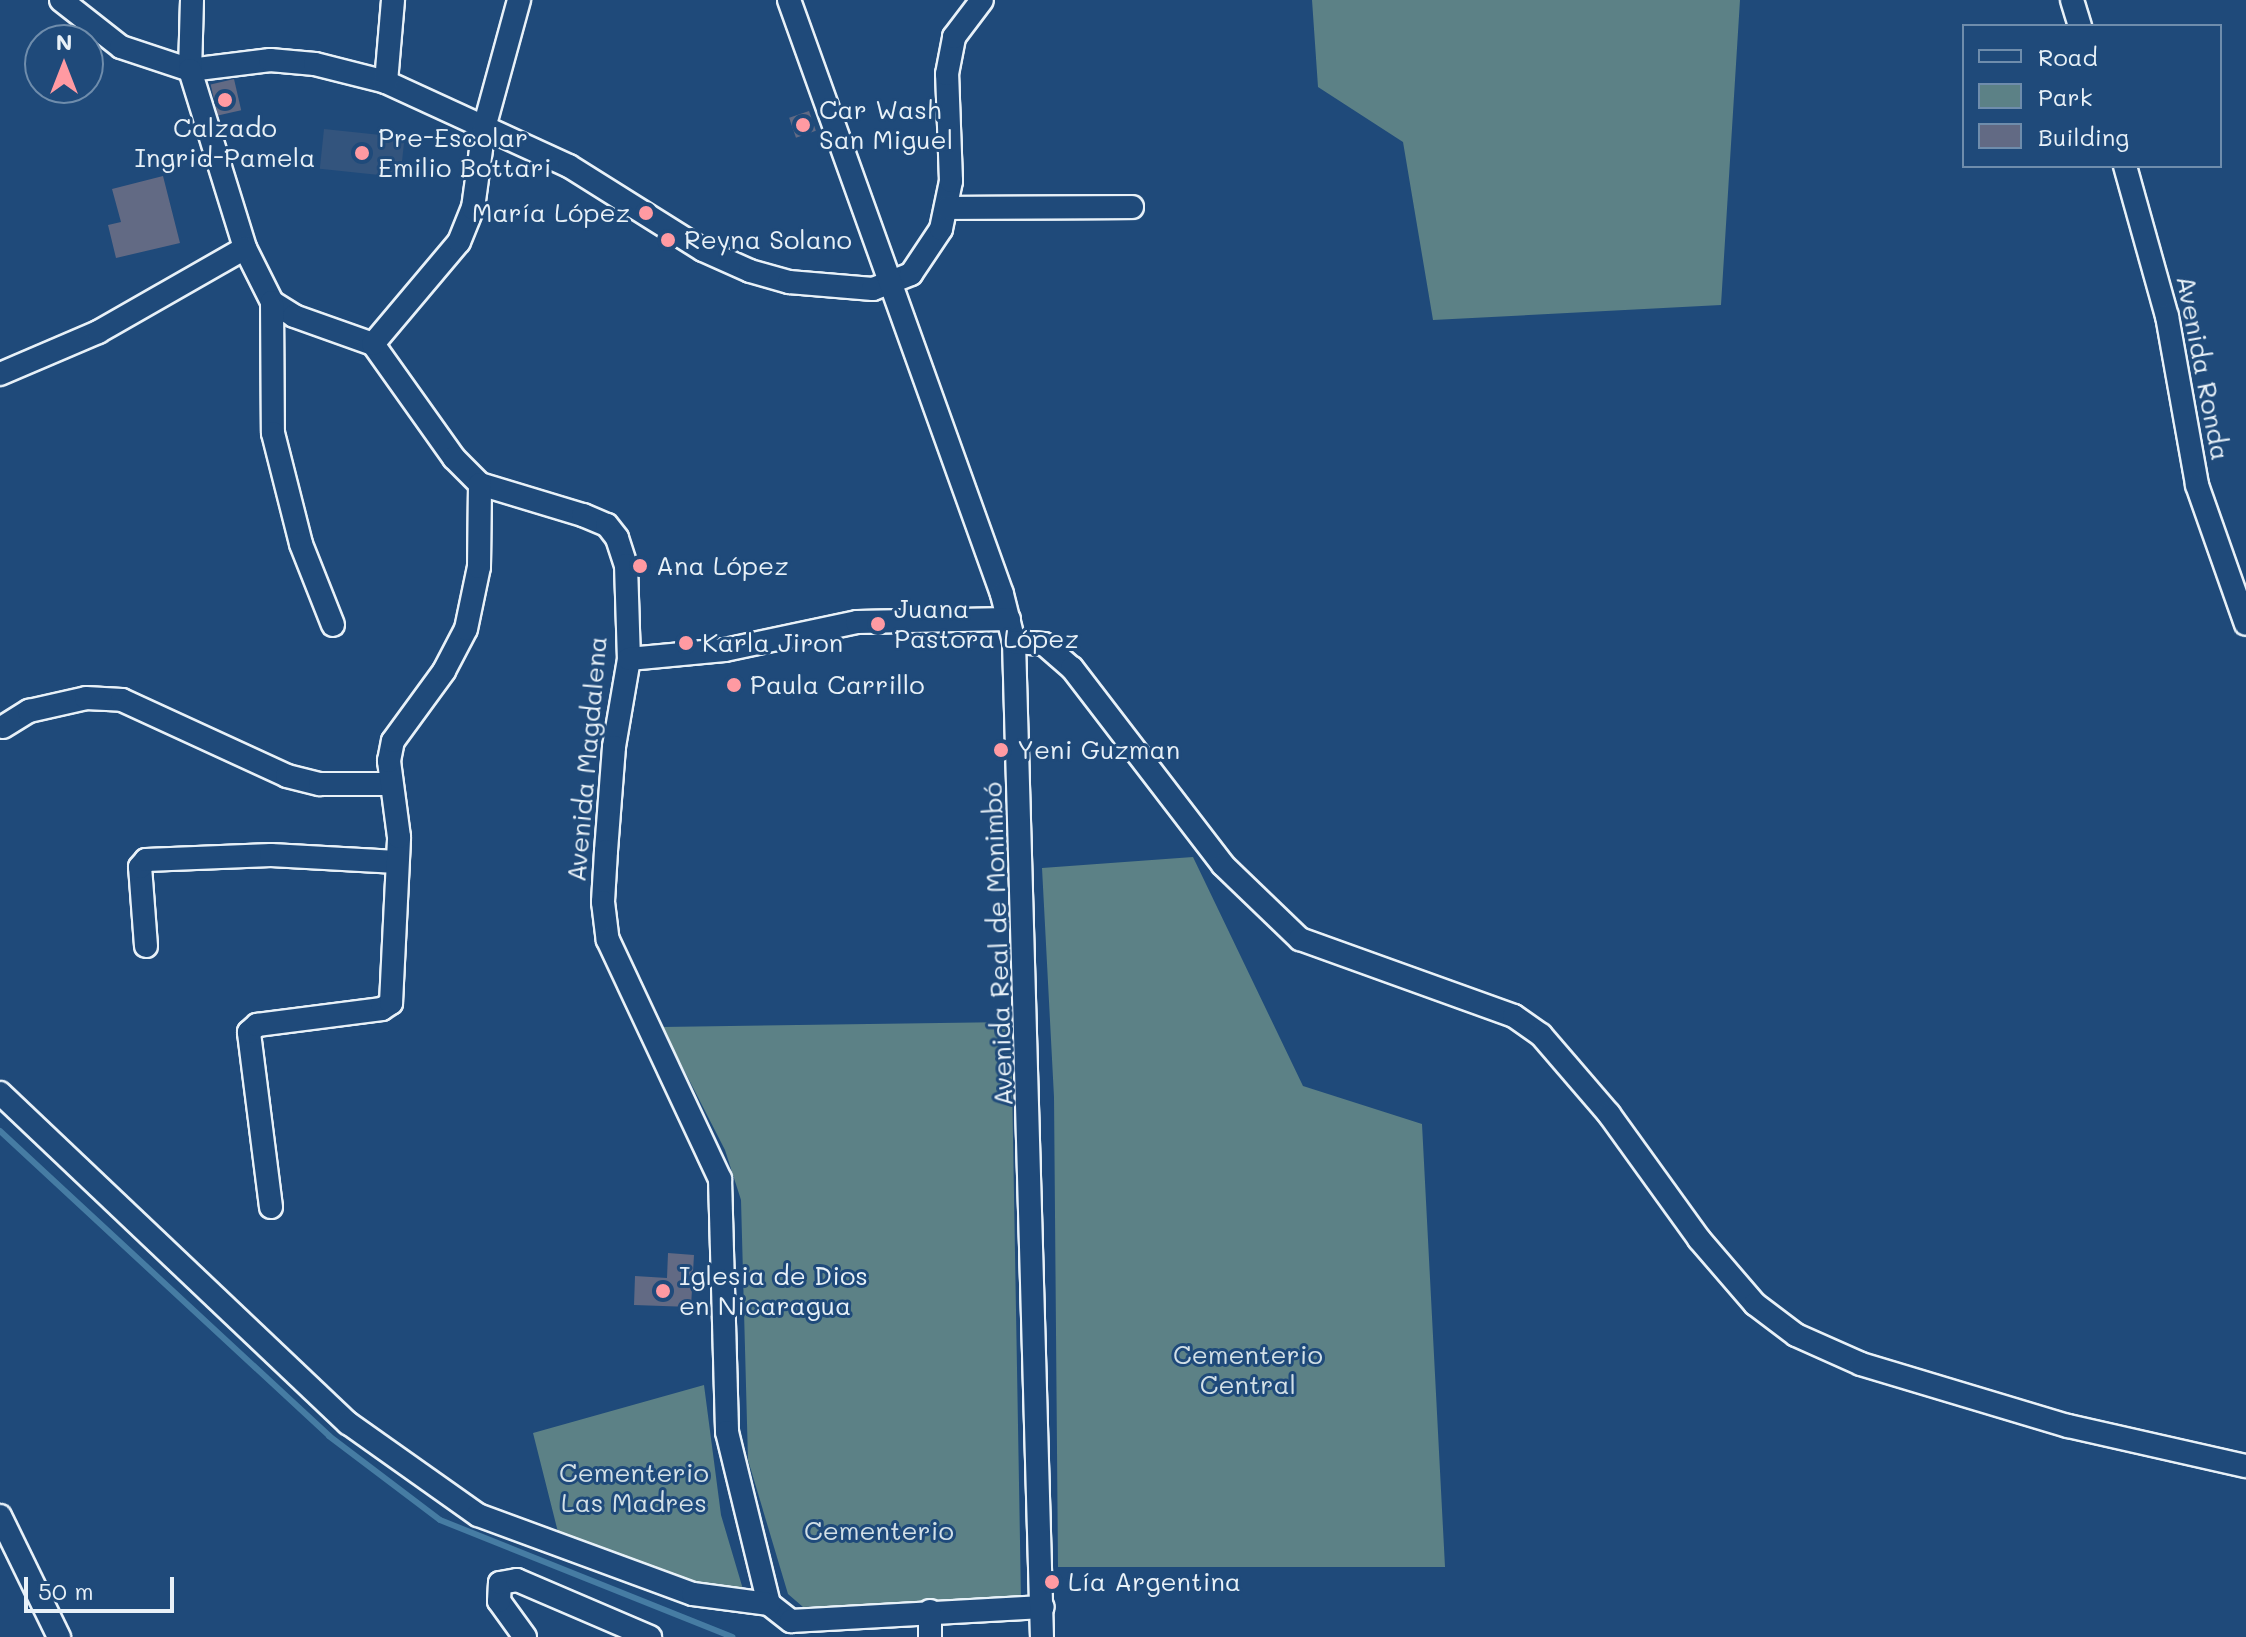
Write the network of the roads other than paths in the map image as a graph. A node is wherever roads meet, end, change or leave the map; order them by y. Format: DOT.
graph roads {
  1 [pos="61,0"];
  2 [pos="192,0"];
  3 [pos="393,0"];
  4 [pos="519,0"];
  5 [pos="789,0"];
  6 [pos="982,0"];
  7 [pos="2072,0"];
  8 [pos="2079,24"];
  9 [pos="190,70"];
  10 [pos="386,82"];
  11 [pos="484,128"];
  12 [pos="2126,168"];
  13 [pos="1132,207"];
  14 [pos="947,208"];
  15 [pos="245,248"];
  16 [pos="891,285"];
  17 [pos="272,302"];
  18 [pos="373,344"];
  19 [pos="0,374"];
  20 [pos="480,484"];
  21 [pos="1009,619"];
  22 [pos="2246,624"];
  23 [pos="333,625"];
  24 [pos="1014,642"];
  25 [pos="629,659"];
  26 [pos="3,727"];
  27 [pos="391,784"];
  28 [pos="397,862"];
  29 [pos="146,946"];
  30 [pos="0,1093"];
  31 [pos="271,1207"];
  32 [pos="2246,1466"];
  33 [pos="0,1516"];
  34 [pos="769,1604"];
  35 [pos="1043,1607"];
  36 [pos="930,1611"];
  37 [pos="56,1637"];
  38 [pos="525,1637"];
  39 [pos="650,1637"];
  40 [pos="930,1637"];
  41 [pos="1042,1637"];
  1 -- 9 [label="street"];
  2 -- 9 [label="street"];
  3 -- 10 [label="street"];
  4 -- 11 [label="street"];
  5 -- 16 [label="street, Avenida Real de Monimbó"];
  6 -- 14 [label="street"];
  7 -- 8 [label="street"];
  9 -- 10 [label="street"];
  9 -- 15 [label="street"];
  10 -- 11 [label="street"];
  11 -- 16 [label="street"];
  11 -- 18 [label="street"];
  12 -- 22 [label="street, Avenida Ronda"];
  13 -- 14 [label="street"];
  14 -- 16 [label="street"];
  15 -- 17 [label="street"];
  15 -- 19 [label="street"];
  16 -- 21 [label="street, Avenida Real de Monimbó"];
  17 -- 18 [label="street"];
  17 -- 23 [label="street"];
  18 -- 20 [label="street, Avenida Magdalena"];
  20 -- 25 [label="street, Avenida Magdalena"];
  20 -- 27 [label="street"];
  21 -- 24 [label="street, Avenida Real de Monimbó"];
  21 -- 25 [label="street"];
  24 -- 32 [label="street"];
  24 -- 35 [label="street, Avenida Real de Monimbó"];
  25 -- 34 [label="street, Avenida Magdalena"];
  26 -- 27 [label="street"];
  27 -- 28 [label="street"];
  28 -- 29 [label="street"];
  28 -- 31 [label="street"];
  30 -- 34 [label="street"];
  33 -- 37 [label="street"];
  34 -- 36 [label="street"];
  35 -- 36 [label="street"];
  35 -- 41 [label="street, Avenida Real de Monimbó"];
  36 -- 40 [label="street"];
  38 -- 39 [label="street"];
}
